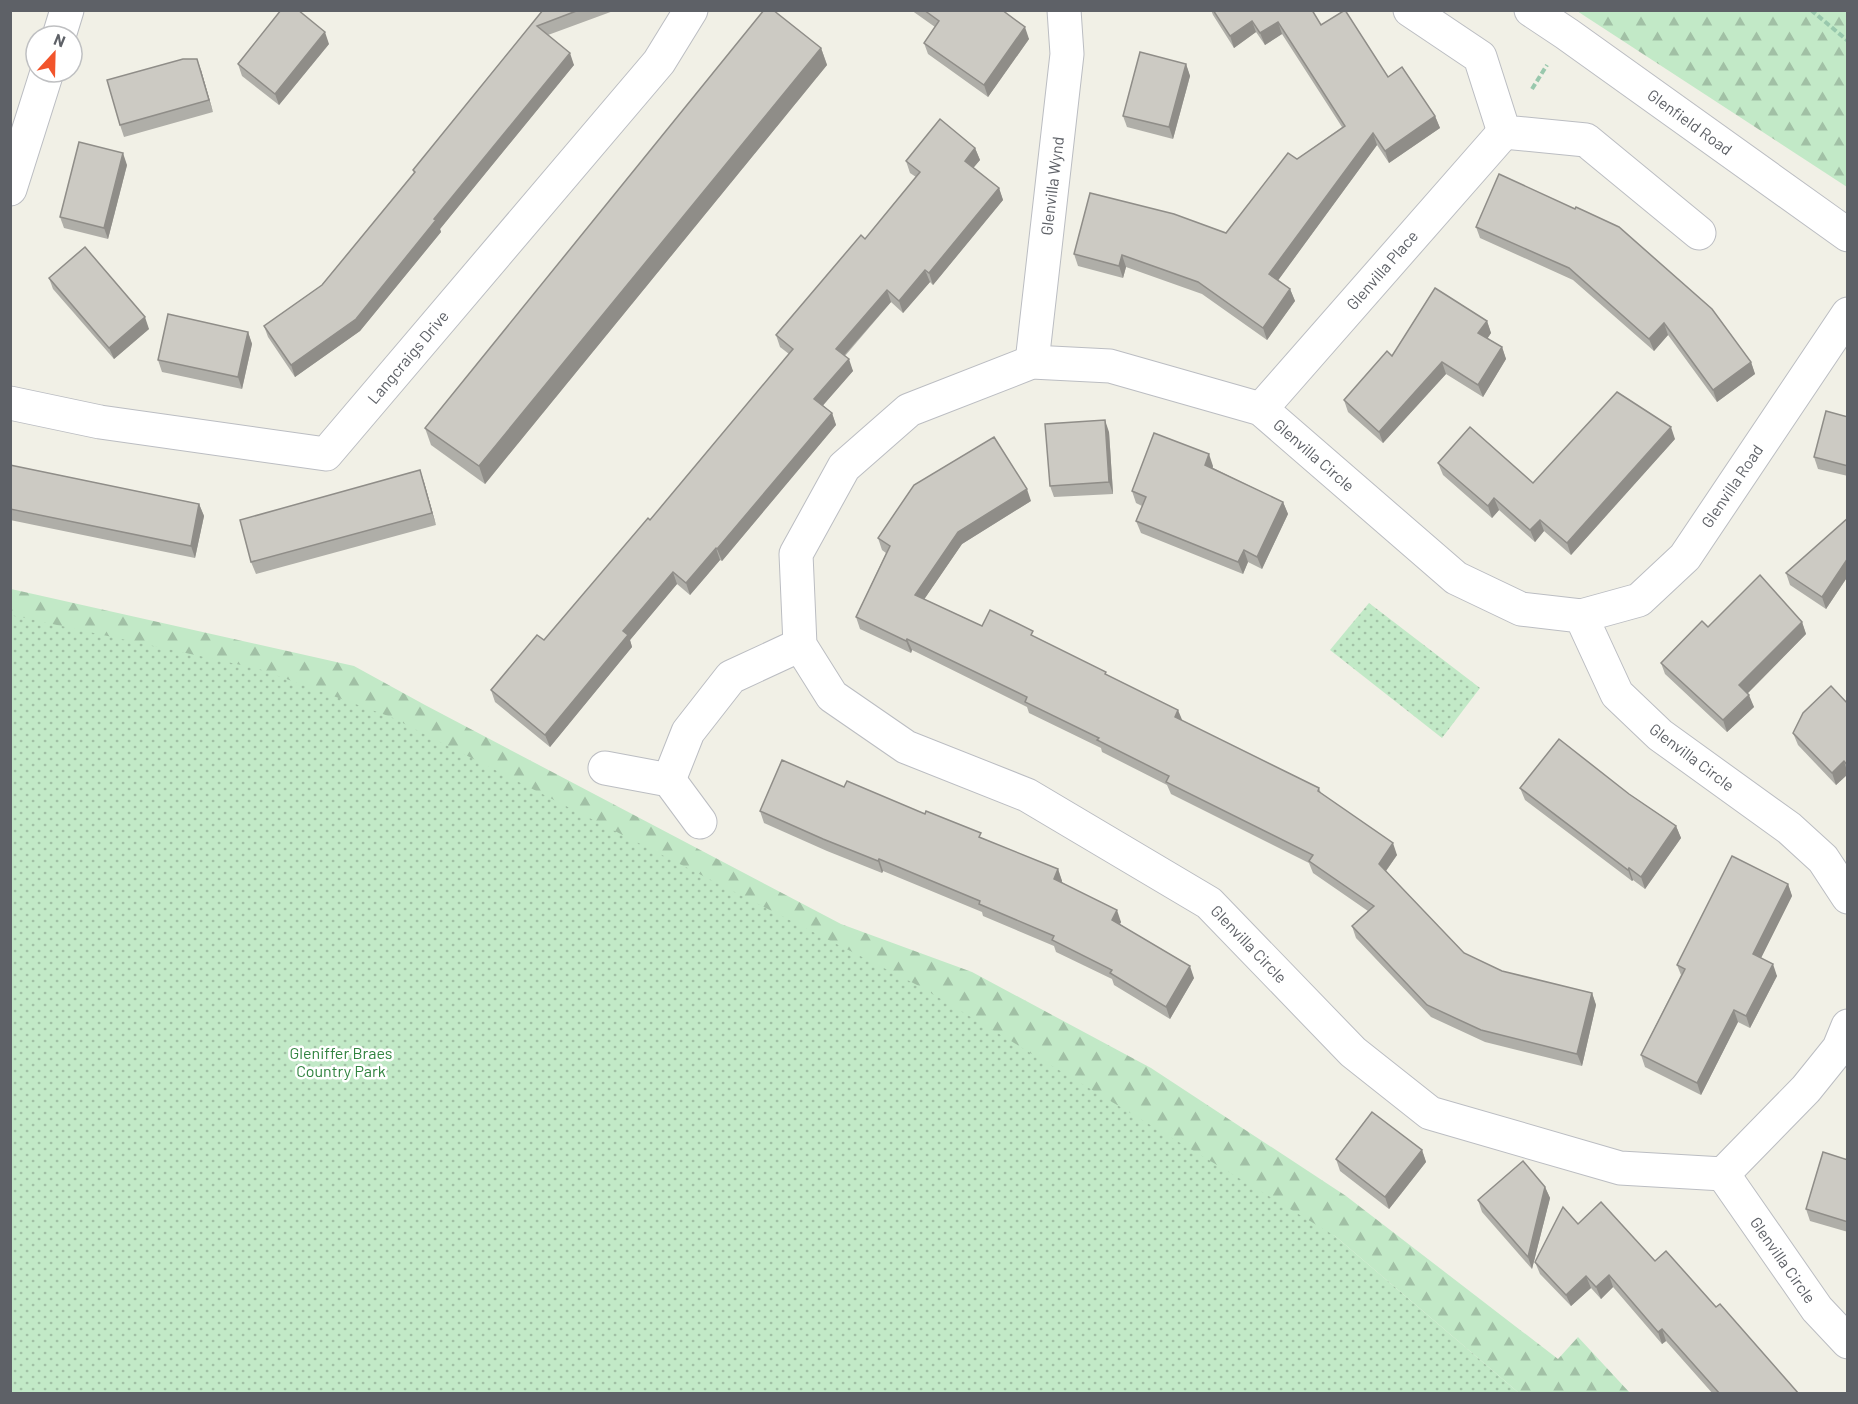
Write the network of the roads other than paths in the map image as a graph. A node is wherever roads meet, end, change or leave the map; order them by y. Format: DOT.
graph roads {
  1 [pos="691,10"];
  2 [pos="1064,10"];
  3 [pos="1410,10"];
  4 [pos="1531,10"];
  5 [pos="43,84"];
  6 [pos="1504,132"];
  7 [pos="10,189"];
  8 [pos="1699,233"];
  9 [pos="1848,235"];
  10 [pos="1848,314"];
  11 [pos="1032,362"];
  12 [pos="10,403"];
  13 [pos="1261,409"];
  14 [pos="1581,616"];
  15 [pos="800,645"];
  16 [pos="605,768"];
  17 [pos="669,780"];
  18 [pos="700,822"];
  19 [pos="1848,897"];
  20 [pos="1848,1026"];
  21 [pos="1723,1174"];
  22 [pos="1848,1342"];
  1 -- 12 [label="street, Langcraigs Drive"];
  2 -- 11 [label="street, Glenvilla Wynd"];
  3 -- 6 [label="street"];
  4 -- 9 [label="street, Glenfield Road"];
  5 -- 7 [label="street"];
  6 -- 8 [label="street"];
  6 -- 13 [label="street, Glenvilla Place"];
  10 -- 14 [label="street, Glenvilla Road"];
  11 -- 13 [label="street, Glenvilla Circle"];
  11 -- 15 [label="street, Glenvilla Circle"];
  13 -- 14 [label="street, Glenvilla Circle"];
  14 -- 19 [label="street, Glenvilla Circle"];
  15 -- 17 [label="street"];
  15 -- 21 [label="street, Glenvilla Circle"];
  16 -- 17 [label="street"];
  17 -- 18 [label="street"];
  20 -- 21 [label="street"];
  21 -- 22 [label="street, Glenvilla Circle"];
}
